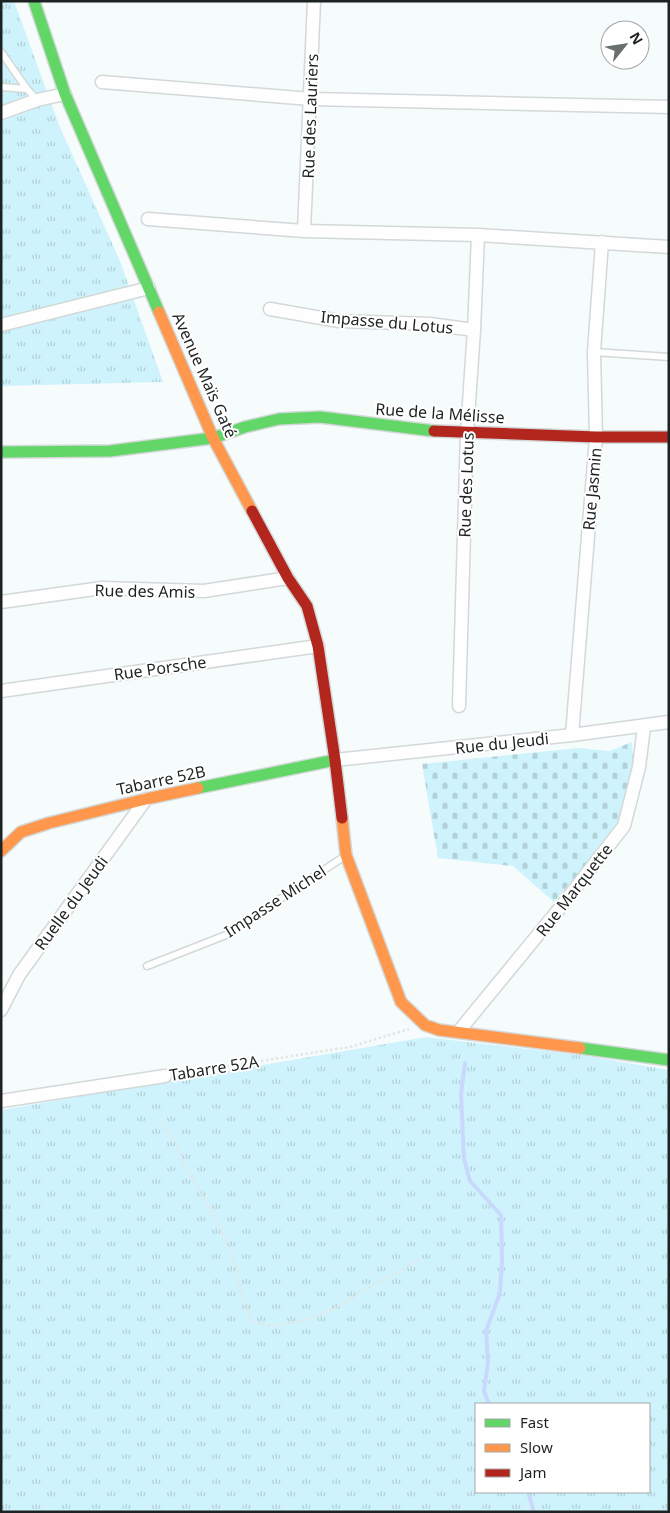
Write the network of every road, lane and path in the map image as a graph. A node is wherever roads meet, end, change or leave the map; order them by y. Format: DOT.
graph roads {
  1 [pos="34,1"];
  2 [pos="314,1"];
  3 [pos="1,52"];
  4 [pos="102,82"];
  5 [pos="1,87"];
  6 [pos="27,89"];
  7 [pos="65,94"];
  8 [pos="311,99"];
  9 [pos="37,100"];
  10 [pos="669,107"];
  11 [pos="1,113"];
  12 [pos="148,219"];
  13 [pos="304,231"];
  14 [pos="478,235"];
  15 [pos="602,242"];
  16 [pos="669,247"];
  17 [pos="149,288"];
  18 [pos="270,309"];
  19 [pos="1,325"];
  20 [pos="474,330"];
  21 [pos="594,352"];
  22 [pos="669,357"];
  23 [pos="467,432"];
  24 [pos="596,437"];
  25 [pos="213,438"];
  26 [pos="669,438"];
  27 [pos="1,452"];
  28 [pos="288,578"];
  29 [pos="1,602"];
  30 [pos="318,646"];
  31 [pos="1,691"];
  32 [pos="459,706"];
  33 [pos="669,722"];
  34 [pos="644,727"];
  35 [pos="572,735"];
  36 [pos="335,760"];
  37 [pos="146,800"];
  38 [pos="1,851"];
  39 [pos="346,855"];
  40 [pos="147,966"];
  41 [pos="1,1010"];
  42 [pos="425,1025"];
  43 [pos="459,1031"];
  44 [pos="669,1060"];
  45 [pos="165,1076"];
  46 [pos="1,1101"];
  47 [pos="158,1120"];
  48 [pos="420,1259"];
  1 -- 7 [label="street, Avenue Maïs Gaté"];
  2 -- 8 [label="street, Rue des Lauriers"];
  3 -- 6 [label="lane"];
  4 -- 8 [label="street"];
  5 -- 6 [label="lane"];
  6 -- 9 [label="lane"];
  7 -- 9 [label="street"];
  7 -- 17 [label="street, Avenue Maïs Gaté"];
  8 -- 10 [label="street"];
  8 -- 13 [label="street, Rue des Lauriers"];
  9 -- 11 [label="street"];
  12 -- 13 [label="street"];
  13 -- 14 [label="street"];
  14 -- 15 [label="street"];
  14 -- 20 [label="street, Rue des Lotus"];
  15 -- 16 [label="street"];
  15 -- 21 [label="street, Rue Jasmin"];
  17 -- 19 [label="street"];
  17 -- 25 [label="street, Avenue Maïs Gaté"];
  18 -- 20 [label="street, Impasse du Lotus"];
  20 -- 23 [label="street, Rue des Lotus"];
  21 -- 22 [label="lane"];
  21 -- 24 [label="street, Rue Jasmin"];
  23 -- 24 [label="street, Rue de la Mélisse"];
  23 -- 25 [label="street, Rue de la Mélisse"];
  23 -- 32 [label="street, Rue des Lotus"];
  24 -- 26 [label="street, Rue de la Mélisse"];
  24 -- 35 [label="street, Rue Jasmin"];
  25 -- 27 [label="street, Rue de la Mélisse"];
  25 -- 28 [label="street, Avenue Maïs Gaté"];
  28 -- 29 [label="street, Rue des Amis"];
  28 -- 30 [label="street, Avenue Maïs Gaté"];
  30 -- 31 [label="street, Rue Porsche"];
  30 -- 36 [label="street, Avenue Maïs Gaté"];
  33 -- 34 [label="street, Rue du Jeudi"];
  34 -- 35 [label="street, Rue du Jeudi"];
  34 -- 43 [label="street, Rue Marquette"];
  35 -- 36 [label="street, Rue du Jeudi"];
  36 -- 37 [label="street, Tabarre 52B"];
  36 -- 39 [label="street, Avenue Maïs Gaté"];
  37 -- 38 [label="street, Tabarre 52B"];
  37 -- 41 [label="street, Ruelle du Jeudi"];
  39 -- 40 [label="lane, Impasse Michel"];
  39 -- 42 [label="street, Avenue Maïs Gaté"];
  42 -- 43 [label="street"];
  42 -- 45 [label="path, Tabarre 52A"];
  43 -- 44 [label="street"];
  45 -- 46 [label="street, Tabarre 52A"];
  47 -- 48 [label="path"];
}
